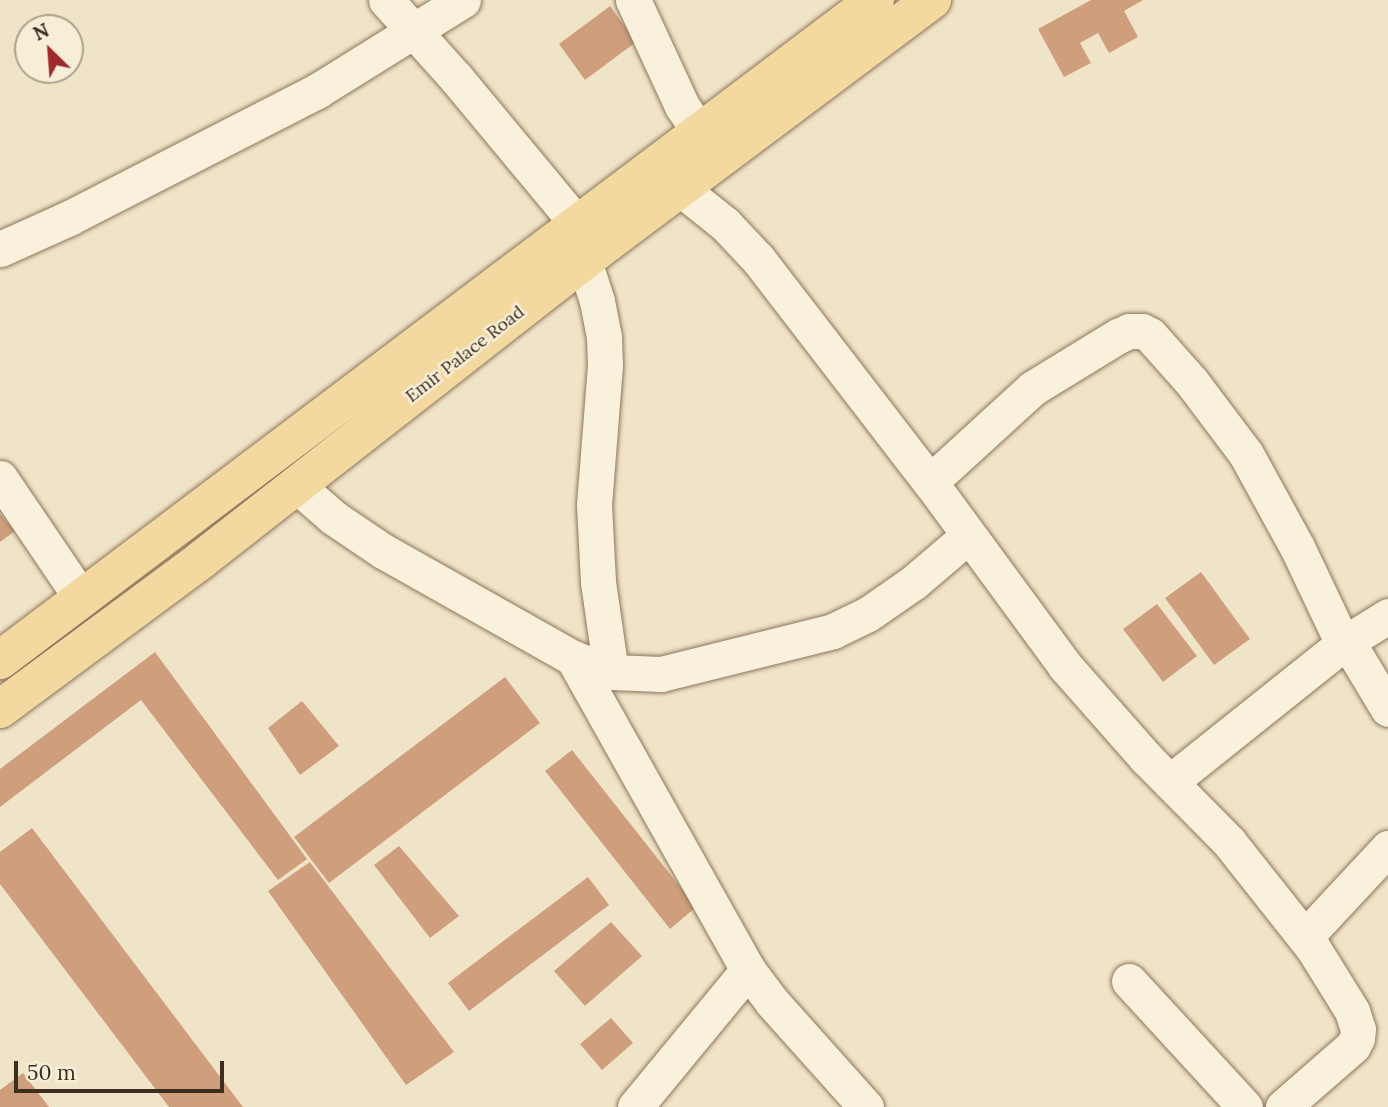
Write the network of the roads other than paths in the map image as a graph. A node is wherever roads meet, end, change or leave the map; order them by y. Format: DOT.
graph roads {
  1 [pos="386,0"];
  2 [pos="463,0"];
  3 [pos="633,0"];
  4 [pos="875,0"];
  5 [pos="932,0"];
  6 [pos="410,30"];
  7 [pos="700,133"];
  8 [pos="680,188"];
  9 [pos="582,243"];
  10 [pos="0,248"];
  11 [pos="0,478"];
  12 [pos="930,482"];
  13 [pos="296,485"];
  14 [pos="968,536"];
  15 [pos="82,599"];
  16 [pos="1388,616"];
  17 [pos="1345,642"];
  18 [pos="573,658"];
  19 [pos="0,660"];
  20 [pos="611,671"];
  21 [pos="0,709"];
  22 [pos="1388,709"];
  23 [pos="1170,782"];
  24 [pos="1388,848"];
  25 [pos="1305,937"];
  26 [pos="748,970"];
  27 [pos="1129,981"];
  28 [pos="864,1106"];
  29 [pos="635,1107"];
  30 [pos="1245,1107"];
  31 [pos="1283,1107"];
  1 -- 6 [label="street"];
  2 -- 6 [label="street"];
  3 -- 7 [label="street"];
  4 -- 7 [label="main road, Emir Palace Road"];
  5 -- 8 [label="main road, Emir Palace Road"];
  6 -- 9 [label="street"];
  6 -- 10 [label="street"];
  7 -- 9 [label="main road, Emir Palace Road"];
  8 -- 9 [label="main road, Emir Palace Road"];
  8 -- 12 [label="street"];
  9 -- 13 [label="main road, Emir Palace Road"];
  9 -- 15 [label="main road, Emir Palace Road"];
  9 -- 20 [label="street"];
  11 -- 15 [label="street"];
  12 -- 14 [label="street"];
  12 -- 17 [label="street"];
  13 -- 18 [label="street"];
  13 -- 21 [label="main road, Emir Palace Road"];
  14 -- 20 [label="street"];
  14 -- 23 [label="street"];
  15 -- 19 [label="main road, Emir Palace Road"];
  16 -- 17 [label="street"];
  17 -- 22 [label="street"];
  17 -- 23 [label="street"];
  18 -- 20 [label="street"];
  18 -- 26 [label="street"];
  23 -- 25 [label="street"];
  24 -- 25 [label="street"];
  25 -- 31 [label="street"];
  26 -- 28 [label="street"];
  26 -- 29 [label="street"];
  27 -- 30 [label="street"];
}
